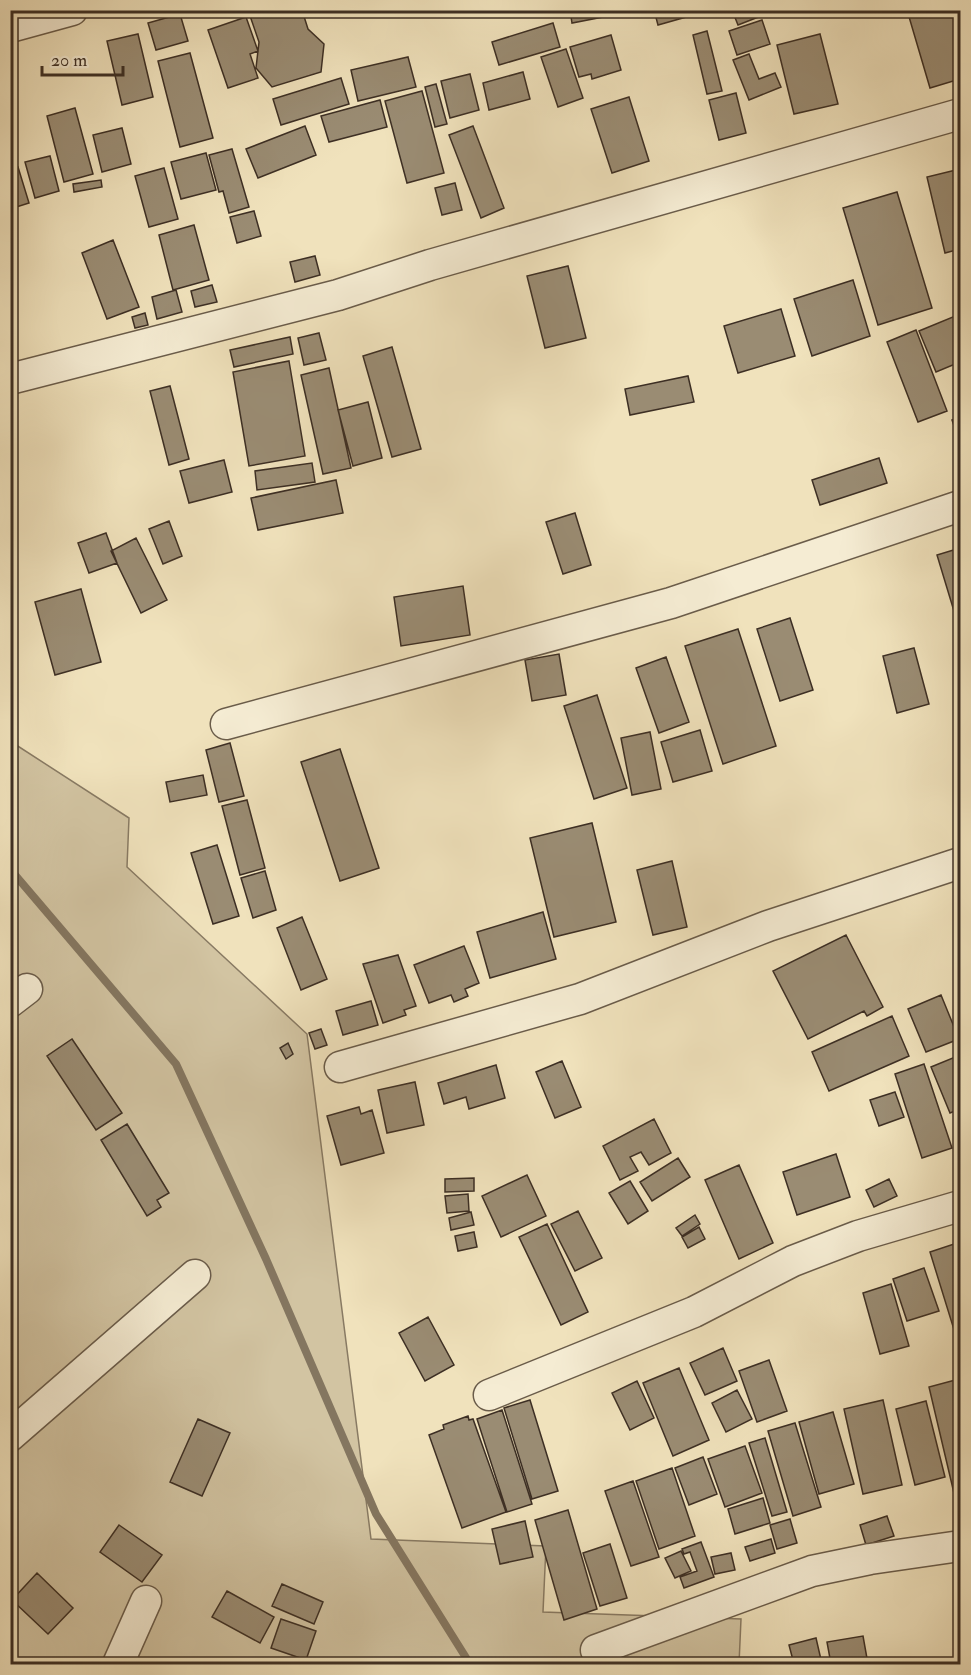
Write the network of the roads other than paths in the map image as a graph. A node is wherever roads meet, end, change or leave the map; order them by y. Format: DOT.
graph roads {
  1 [pos="72,10"];
  2 [pos="10,27"];
  3 [pos="960,114"];
  4 [pos="10,379"];
  5 [pos="960,506"];
  6 [pos="226,724"];
  7 [pos="960,863"];
  8 [pos="340,1067"];
  9 [pos="960,1206"];
  10 [pos="195,1275"];
  11 [pos="489,1395"];
  12 [pos="10,1436"];
  13 [pos="960,1546"];
  14 [pos="146,1601"];
  15 [pos="596,1650"];
  16 [pos="118,1665"];
  1 -- 2 [label="street"];
  3 -- 4 [label="street"];
  5 -- 6 [label="street"];
  7 -- 8 [label="street"];
  9 -- 11 [label="street"];
  10 -- 12 [label="street"];
  13 -- 15 [label="street"];
  14 -- 16 [label="street"];
}
